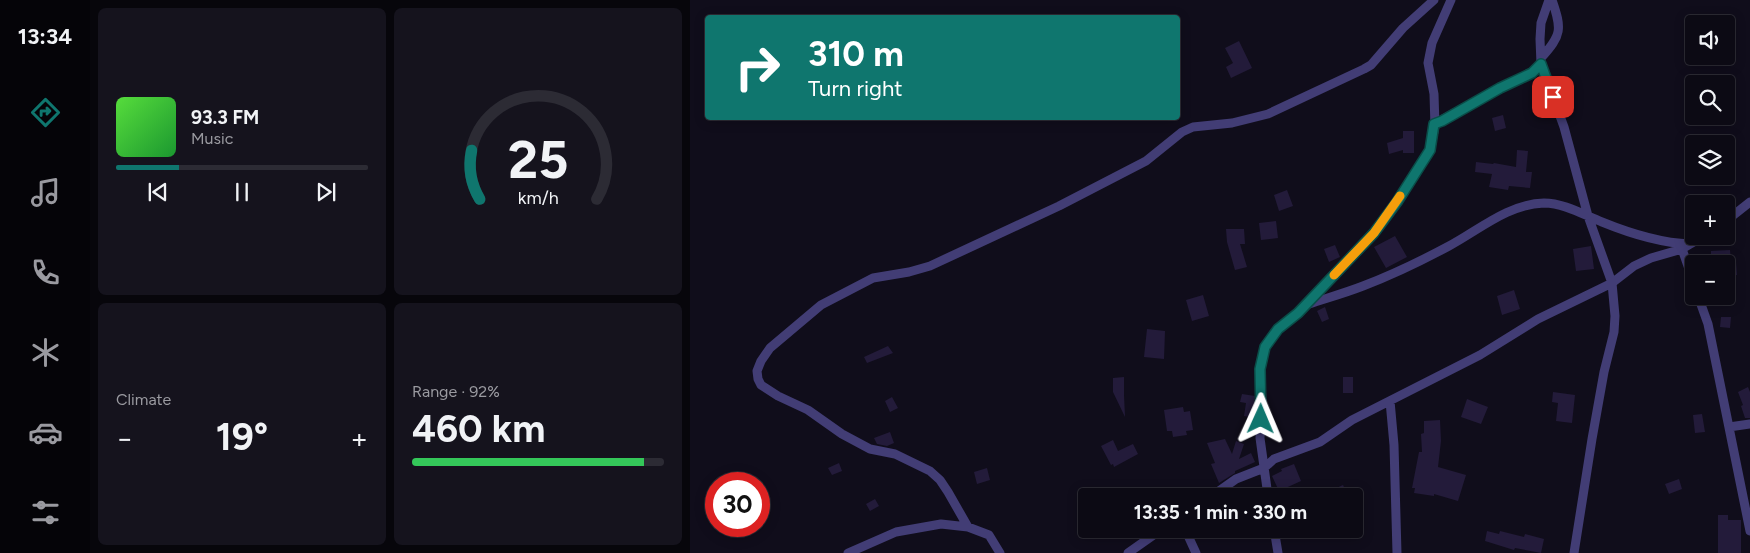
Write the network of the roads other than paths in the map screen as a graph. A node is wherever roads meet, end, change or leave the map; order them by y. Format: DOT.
graph roads {
  1 [pos="1434,0"];
  2 [pos="1451,0"];
  3 [pos="1550,0"];
  4 [pos="1541,61"];
  5 [pos="1434,124"];
  6 [pos="1750,202"];
  7 [pos="1735,214"];
  8 [pos="1588,216"];
  9 [pos="1685,244"];
  10 [pos="1689,245"];
  11 [pos="1682,249"];
  12 [pos="1685,258"];
  13 [pos="1612,283"];
  14 [pos="1306,305"];
  15 [pos="1701,305"];
  16 [pos="1390,401"];
  17 [pos="1750,424"];
  18 [pos="1729,427"];
  19 [pos="1264,468"];
  20 [pos="1223,488"];
  21 [pos="1267,488"];
  22 [pos="968,527"];
  23 [pos="1750,531"];
  24 [pos="1149,538"];
  25 [pos="1188,538"];
  26 [pos="1276,538"];
  27 [pos="848,553"];
  28 [pos="1000,553"];
  29 [pos="1128,553"];
  30 [pos="1196,553"];
  31 [pos="1278,553"];
  32 [pos="1398,553"];
  33 [pos="1574,553"];
  1 -- 22 [label="street"];
  2 -- 5 [label="street"];
  3 -- 4 [label="street"];
  3 -- 4 [label="street"];
  4 -- 5 [label="street"];
  4 -- 8 [label="street"];
  5 -- 14 [label="street"];
  6 -- 7 [label="street"];
  8 -- 9 [label="street"];
  8 -- 13 [label="street"];
  8 -- 14 [label="street"];
  10 -- 11 [label="street"];
  11 -- 12 [label="street"];
  11 -- 13 [label="street"];
  13 -- 16 [label="street"];
  13 -- 33 [label="street"];
  14 -- 19 [label="street"];
  15 -- 18 [label="street"];
  16 -- 19 [label="street"];
  16 -- 32 [label="street"];
  17 -- 18 [label="street"];
  18 -- 23 [label="street"];
  19 -- 20 [label="street"];
  19 -- 21 [label="street"];
  22 -- 27 [label="street"];
  22 -- 28 [label="street"];
  24 -- 29 [label="street"];
  25 -- 30 [label="street"];
  26 -- 31 [label="street"];
}
